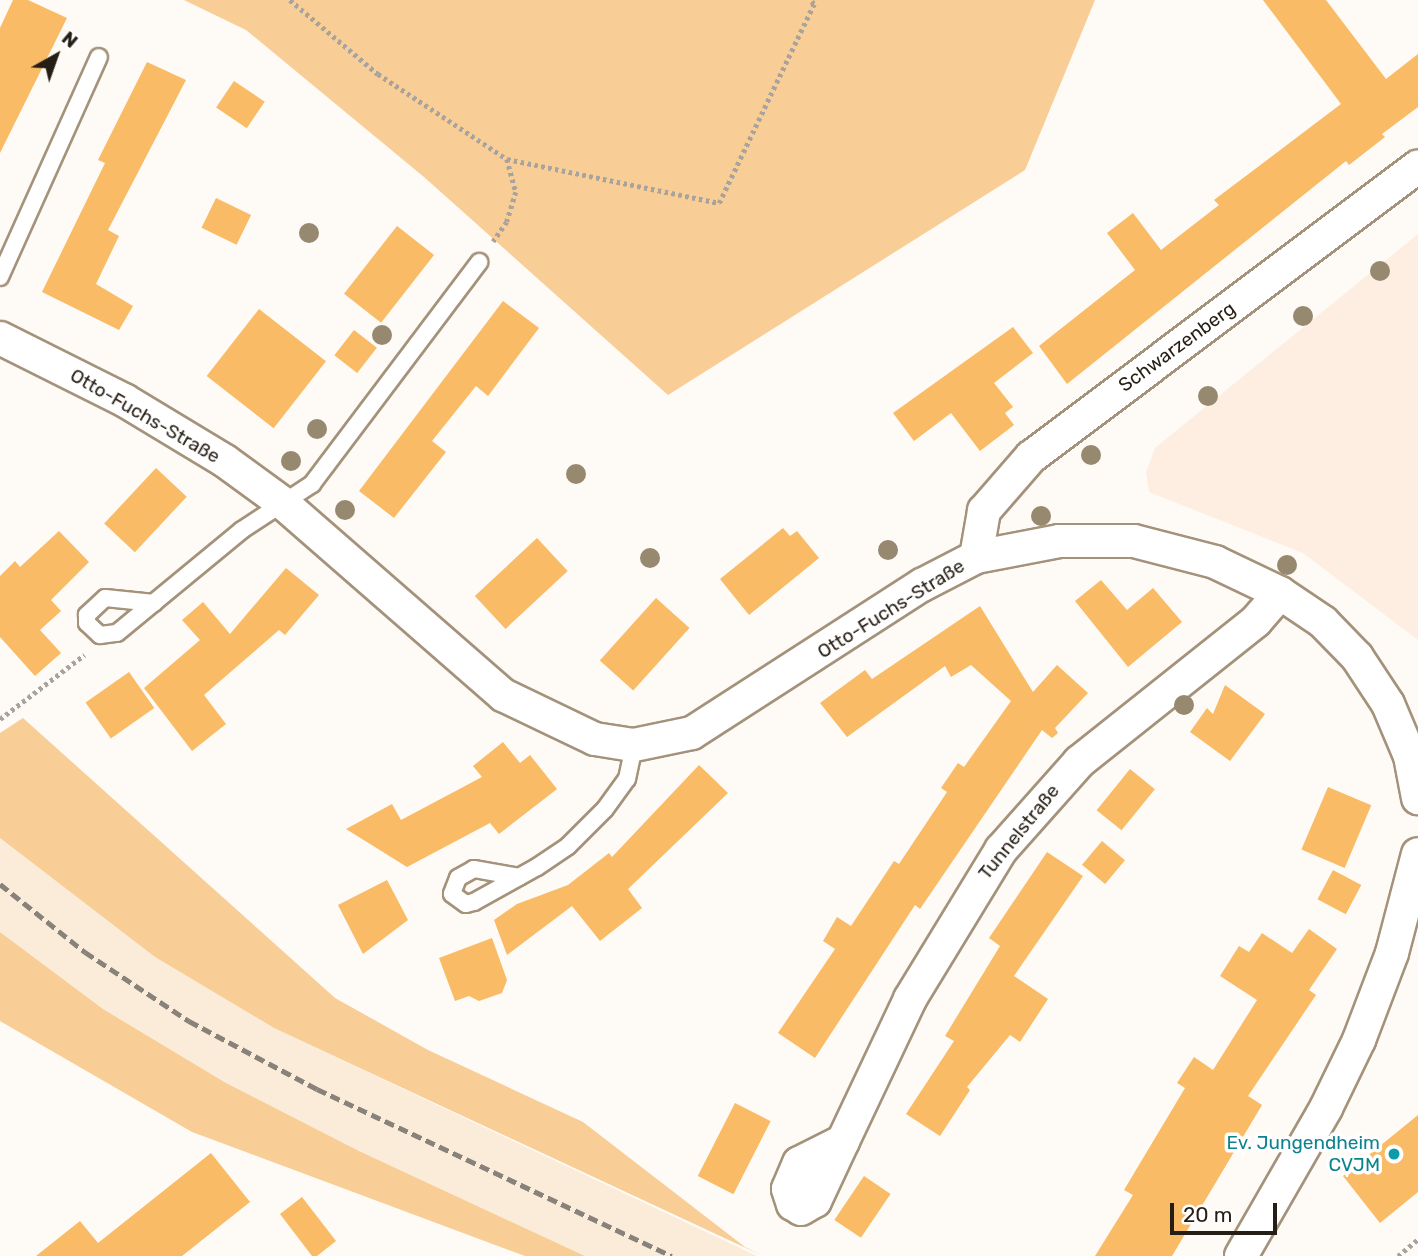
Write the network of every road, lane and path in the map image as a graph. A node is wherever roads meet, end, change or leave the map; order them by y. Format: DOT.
graph roads {
  1 [pos="289,0"];
  2 [pos="809,0"];
  3 [pos="99,57"];
  4 [pos="507,159"];
  5 [pos="1418,166"];
  6 [pos="479,262"];
  7 [pos="0,277"];
  8 [pos="0,338"];
  9 [pos="284,503"];
  10 [pos="976,557"];
  11 [pos="1280,593"];
  12 [pos="154,603"];
  13 [pos="100,635"];
  14 [pos="0,719"];
  15 [pos="634,745"];
  16 [pos="1414,758"];
  17 [pos="1418,798"];
  18 [pos="1418,854"];
  19 [pos="519,877"];
  20 [pos="843,1141"];
  21 [pos="1418,1239"];
  22 [pos="1241,1256"];
  23 [pos="1398,1256"];
  1 -- 4 [label="path"];
  2 -- 4 [label="path"];
  3 -- 7 [label="lane"];
  4 -- 6 [label="path"];
  5 -- 10 [label="street, Schwarzenberg"];
  6 -- 9 [label="lane"];
  8 -- 9 [label="street, Otto-Fuchs-Straße"];
  9 -- 12 [label="lane"];
  9 -- 15 [label="street, Otto-Fuchs-Straße"];
  10 -- 11 [label="street, Otto-Fuchs-Straße"];
  10 -- 15 [label="street, Otto-Fuchs-Straße"];
  11 -- 16 [label="street, Otto-Fuchs-Straße"];
  11 -- 20 [label="street, Tunnelstraße"];
  12 -- 13 [label="lane"];
  12 -- 13 [label="lane"];
  13 -- 14 [label="path"];
  15 -- 19 [label="lane"];
  16 -- 17 [label="street, Otto-Fuchs-Straße"];
  18 -- 22 [label="street"];
  21 -- 23 [label="path"];
}
